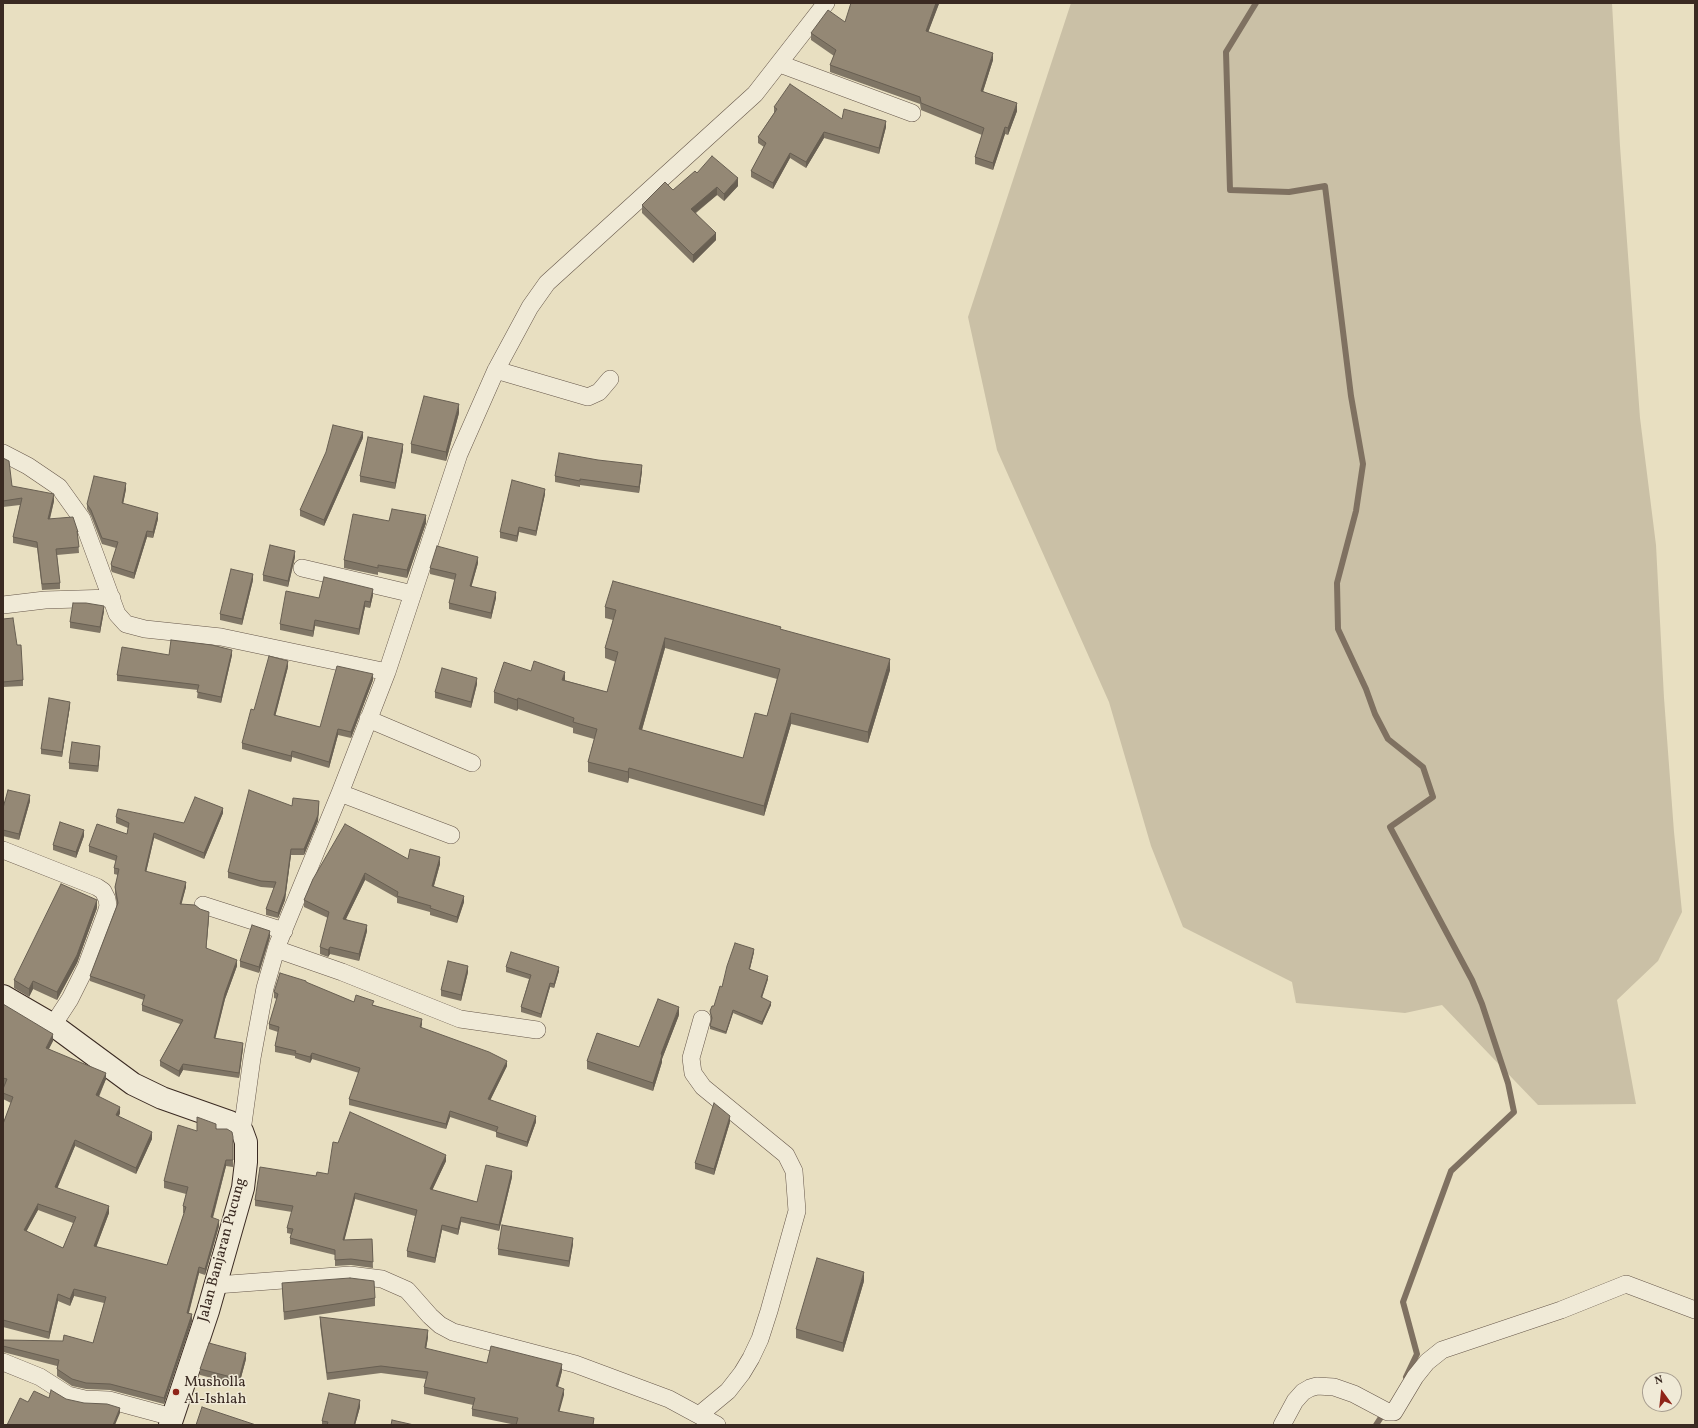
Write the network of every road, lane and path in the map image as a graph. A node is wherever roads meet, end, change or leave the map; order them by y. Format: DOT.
graph roads {
  1 [pos="826,3"];
  2 [pos="780,64"];
  3 [pos="912,113"];
  4 [pos="496,370"];
  5 [pos="610,379"];
  6 [pos="3,453"];
  7 [pos="302,568"];
  8 [pos="412,594"];
  9 [pos="112,598"];
  10 [pos="3,605"];
  11 [pos="387,672"];
  12 [pos="368,719"];
  13 [pos="472,763"];
  14 [pos="340,793"];
  15 [pos="451,835"];
  16 [pos="3,850"];
  17 [pos="203,904"];
  18 [pos="284,930"];
  19 [pos="276,949"];
  20 [pos="3,996"];
  21 [pos="702,1019"];
  22 [pos="53,1025"];
  23 [pos="537,1030"];
  24 [pos="242,1131"];
  25 [pos="216,1285"];
  26 [pos="1695,1310"];
  27 [pos="3,1362"];
  28 [pos="699,1415"];
  29 [pos="171,1421"];
  30 [pos="717,1425"];
  31 [pos="1282,1425"];
  1 -- 2 [label="street"];
  2 -- 3 [label="street"];
  2 -- 4 [label="street"];
  4 -- 5 [label="street"];
  4 -- 8 [label="street"];
  6 -- 9 [label="street"];
  7 -- 8 [label="street"];
  8 -- 11 [label="street"];
  9 -- 10 [label="street"];
  9 -- 11 [label="street"];
  11 -- 12 [label="street"];
  12 -- 13 [label="street"];
  12 -- 14 [label="street"];
  14 -- 15 [label="street"];
  14 -- 18 [label="street"];
  16 -- 22 [label="street"];
  17 -- 18 [label="street"];
  18 -- 19 [label="street"];
  19 -- 23 [label="street"];
  19 -- 24 [label="street"];
  20 -- 22 [label="street"];
  21 -- 28 [label="street"];
  22 -- 24 [label="street"];
  24 -- 25 [label="street, Jalan Banjaran Pucung"];
  25 -- 28 [label="street"];
  25 -- 29 [label="street, Jalan Banjaran Pucung"];
  26 -- 31 [label="street"];
  27 -- 29 [label="street"];
  28 -- 30 [label="street"];
}
